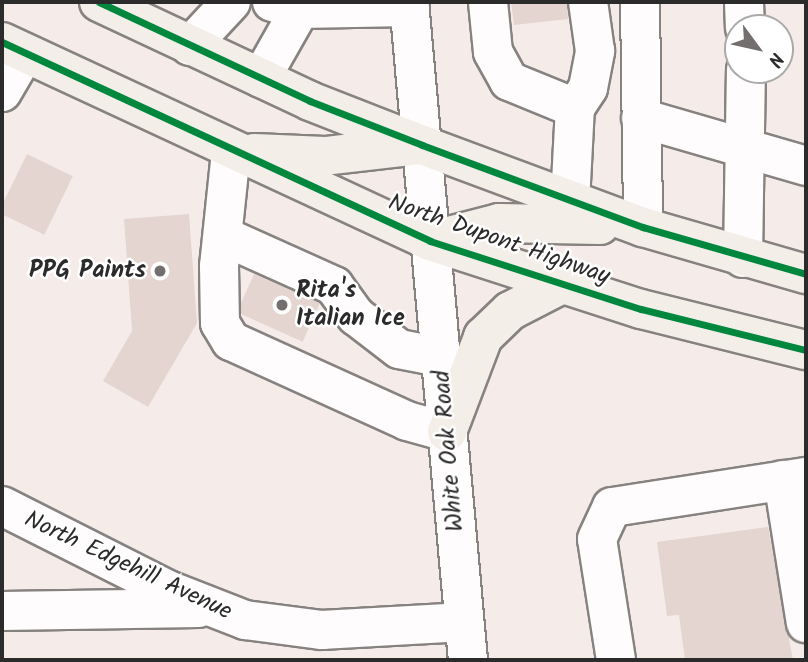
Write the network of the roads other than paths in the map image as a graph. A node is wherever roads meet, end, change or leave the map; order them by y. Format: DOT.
graph roads {
  1 [pos="99,2"];
  2 [pos="231,2"];
  3 [pos="488,2"];
  4 [pos="588,2"];
  5 [pos="640,2"];
  6 [pos="292,4"];
  7 [pos="410,4"];
  8 [pos="190,46"];
  9 [pos="13,48"];
  10 [pos="261,78"];
  11 [pos="746,84"];
  12 [pos="2,92"];
  13 [pos="575,108"];
  14 [pos="641,118"];
  15 [pos="422,145"];
  16 [pos="748,151"];
  17 [pos="231,152"];
  18 [pos="806,166"];
  19 [pos="570,202"];
  20 [pos="643,227"];
  21 [pos="223,236"];
  22 [pos="430,241"];
  23 [pos="743,258"];
  24 [pos="806,274"];
  25 [pos="562,284"];
  26 [pos="806,350"];
  27 [pos="440,357"];
  28 [pos="447,432"];
  29 [pos="795,479"];
  30 [pos="2,506"];
  31 [pos="208,608"];
  32 [pos="2,611"];
  33 [pos="464,622"];
  34 [pos="806,623"];
  35 [pos="468,660"];
  36 [pos="616,660"];
  1 -- 8 [label="highway"];
  2 -- 8 [label="street"];
  3 -- 13 [label="street"];
  4 -- 13 [label="street"];
  5 -- 14 [label="street"];
  6 -- 7 [label="street"];
  6 -- 10 [label="street"];
  7 -- 15 [label="street, White Oak Road"];
  8 -- 10 [label="highway"];
  9 -- 12 [label="street"];
  9 -- 17 [label="highway, North Dupont Highway"];
  10 -- 15 [label="highway"];
  11 -- 16 [label="street"];
  13 -- 19 [label="street"];
  14 -- 16 [label="street"];
  14 -- 20 [label="street"];
  15 -- 17 [label="highway"];
  15 -- 19 [label="highway"];
  15 -- 22 [label="street, White Oak Road"];
  16 -- 18 [label="street"];
  16 -- 23 [label="street"];
  17 -- 21 [label="street"];
  17 -- 22 [label="highway, North Dupont Highway"];
  19 -- 20 [label="highway"];
  20 -- 22 [label="highway"];
  20 -- 23 [label="highway"];
  21 -- 27 [label="street"];
  21 -- 28 [label="street"];
  22 -- 25 [label="highway, North Dupont Highway"];
  22 -- 27 [label="street, White Oak Road"];
  23 -- 24 [label="highway"];
  25 -- 26 [label="highway, North Dupont Highway"];
  25 -- 28 [label="highway"];
  27 -- 28 [label="street, White Oak Road"];
  28 -- 33 [label="street, White Oak Road"];
  29 -- 34 [label="street"];
  29 -- 36 [label="street"];
  30 -- 31 [label="street, North Edgehill Avenue"];
  31 -- 32 [label="street"];
  31 -- 33 [label="street, North Edgehill Avenue"];
  33 -- 35 [label="street, White Oak Road"];
}
